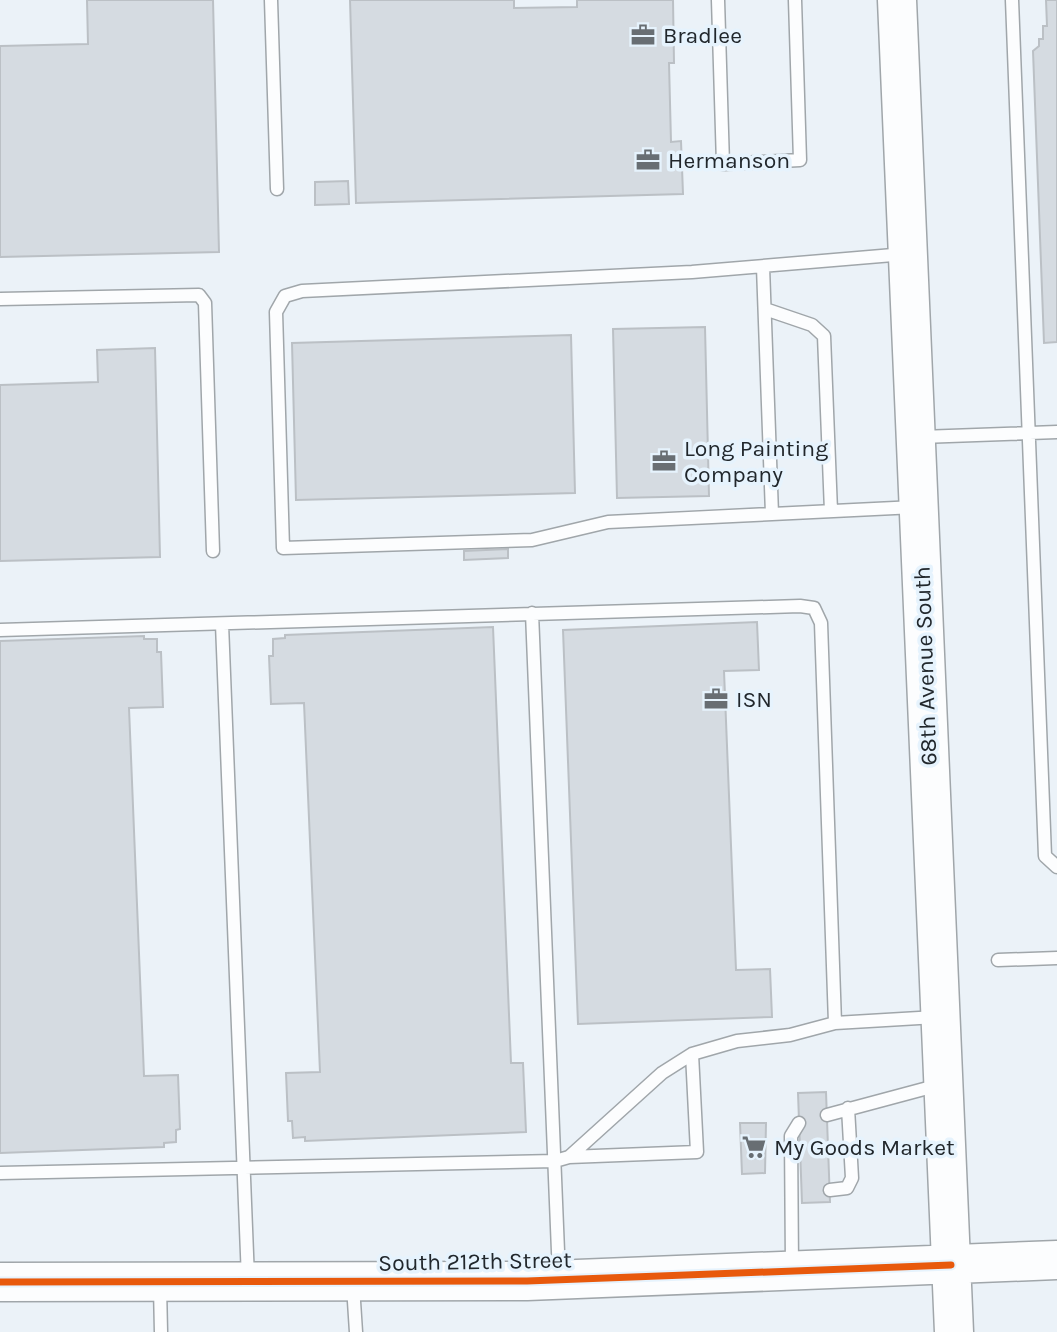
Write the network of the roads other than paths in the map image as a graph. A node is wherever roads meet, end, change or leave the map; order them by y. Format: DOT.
graph roads {
  1 [pos="271,0"];
  2 [pos="718,0"];
  3 [pos="795,0"];
  4 [pos="897,0"];
  5 [pos="1012,0"];
  6 [pos="277,189"];
  7 [pos="908,254"];
  8 [pos="764,267"];
  9 [pos="0,299"];
  10 [pos="765,309"];
  11 [pos="1057,432"];
  12 [pos="1029,433"];
  13 [pos="916,437"];
  14 [pos="919,507"];
  15 [pos="831,511"];
  16 [pos="772,514"];
  17 [pos="213,551"];
  18 [pos="532,613"];
  19 [pos="222,624"];
  20 [pos="0,630"];
  21 [pos="1057,867"];
  22 [pos="1057,958"];
  23 [pos="998,960"];
  24 [pos="940,1017"];
  25 [pos="835,1023"];
  26 [pos="692,1054"];
  27 [pos="943,1084"];
  28 [pos="848,1108"];
  29 [pos="827,1115"];
  30 [pos="799,1123"];
  31 [pos="569,1157"];
  32 [pos="555,1161"];
  33 [pos="243,1167"];
  34 [pos="0,1173"];
  35 [pos="830,1190"];
  36 [pos="1057,1259"];
  37 [pos="951,1265"];
  38 [pos="792,1271"];
  39 [pos="559,1280"];
  40 [pos="0,1282"];
  41 [pos="353,1282"];
  42 [pos="159,1283"];
  43 [pos="248,1283"];
  44 [pos="161,1332"];
  45 [pos="356,1332"];
  46 [pos="954,1332"];
  1 -- 6 [label="lane"];
  2 -- 3 [label="lane"];
  4 -- 7 [label="main road, 68th Avenue South"];
  5 -- 12 [label="lane"];
  7 -- 8 [label="lane"];
  7 -- 13 [label="main road, 68th Avenue South"];
  8 -- 10 [label="lane"];
  8 -- 16 [label="lane"];
  9 -- 17 [label="lane"];
  10 -- 15 [label="lane"];
  10 -- 16 [label="lane"];
  11 -- 12 [label="lane"];
  12 -- 13 [label="lane"];
  12 -- 21 [label="lane"];
  13 -- 14 [label="main road, 68th Avenue South"];
  14 -- 15 [label="lane"];
  14 -- 24 [label="main road, 68th Avenue South"];
  15 -- 16 [label="lane"];
  18 -- 19 [label="lane"];
  18 -- 25 [label="lane"];
  18 -- 32 [label="lane"];
  19 -- 20 [label="lane"];
  19 -- 33 [label="lane"];
  22 -- 23 [label="lane"];
  24 -- 25 [label="lane"];
  24 -- 27 [label="main road, 68th Avenue South"];
  25 -- 26 [label="lane"];
  26 -- 31 [label="lane"];
  26 -- 31 [label="lane"];
  27 -- 28 [label="lane"];
  27 -- 37 [label="main road, 68th Avenue South"];
  28 -- 29 [label="lane"];
  28 -- 35 [label="lane"];
  30 -- 38 [label="lane"];
  31 -- 32 [label="lane"];
  32 -- 33 [label="lane"];
  32 -- 39 [label="lane"];
  33 -- 34 [label="lane"];
  33 -- 43 [label="lane"];
  36 -- 37 [label="main road, South 212th Street"];
  37 -- 38 [label="main road, South 212th Street"];
  37 -- 46 [label="main road, 68th Avenue South"];
  38 -- 39 [label="main road, South 212th Street"];
  39 -- 41 [label="main road, South 212th Street"];
  40 -- 42 [label="main road, South 212th Street"];
  41 -- 43 [label="main road, South 212th Street"];
  41 -- 45 [label="lane"];
  42 -- 43 [label="main road, South 212th Street"];
  42 -- 44 [label="lane"];
}
